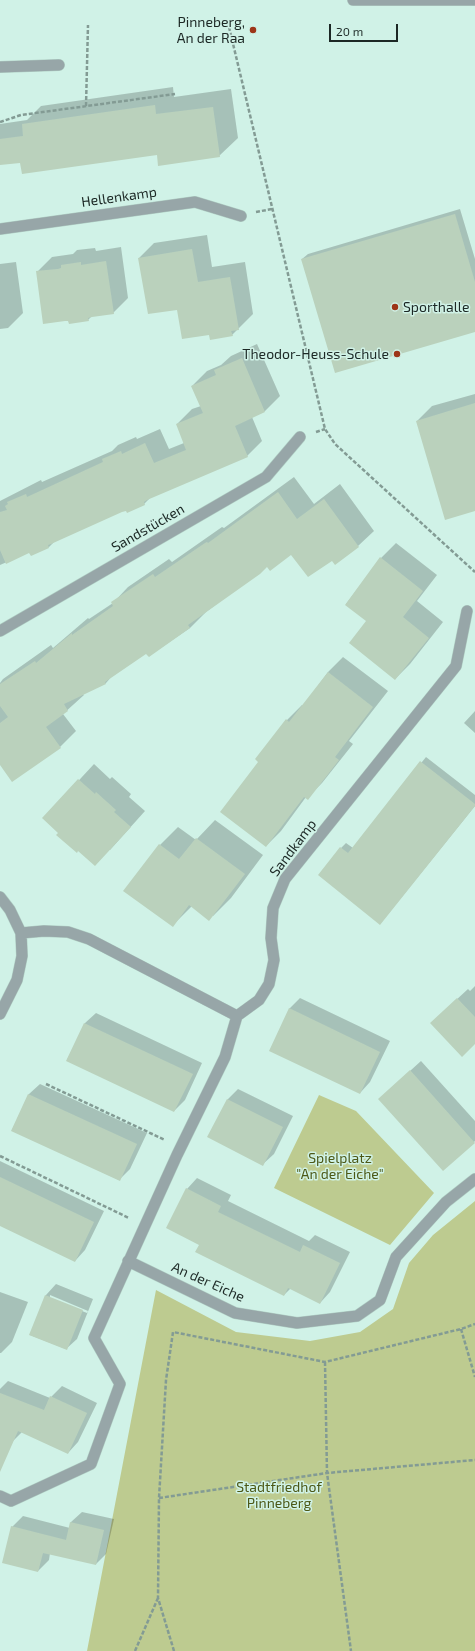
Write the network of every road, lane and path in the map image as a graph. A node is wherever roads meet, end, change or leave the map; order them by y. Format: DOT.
graph roads {
  1 [pos="353,0"];
  2 [pos="475,0"];
  3 [pos="88,25"];
  4 [pos="229,27"];
  5 [pos="59,65"];
  6 [pos="0,67"];
  7 [pos="175,94"];
  8 [pos="86,106"];
  9 [pos="0,122"];
  10 [pos="241,216"];
  11 [pos="0,229"];
  12 [pos="300,437"];
  13 [pos="475,572"];
  14 [pos="467,611"];
  15 [pos="0,631"];
  16 [pos="0,897"];
  17 [pos="21,933"];
  18 [pos="0,1014"];
  19 [pos="237,1016"];
  20 [pos="46,1084"];
  21 [pos="181,1148"];
  22 [pos="0,1156"];
  23 [pos="475,1179"];
  24 [pos="144,1226"];
  25 [pos="128,1261"];
  26 [pos="475,1324"];
  27 [pos="461,1329"];
  28 [pos="325,1362"];
  29 [pos="475,1377"];
  30 [pos="475,1460"];
  31 [pos="327,1474"];
  32 [pos="0,1496"];
  33 [pos="159,1498"];
  34 [pos="158,1598"];
  35 [pos="135,1651"];
  36 [pos="174,1651"];
  37 [pos="351,1651"];
  1 -- 2 [label="street"];
  3 -- 8 [label="path"];
  4 -- 13 [label="path"];
  5 -- 6 [label="street"];
  7 -- 8 [label="path"];
  8 -- 9 [label="path"];
  10 -- 11 [label="street, Hellenkamp"];
  12 -- 15 [label="street, Sandstücken"];
  14 -- 19 [label="street, Sandkamp"];
  16 -- 17 [label="street"];
  17 -- 18 [label="street"];
  17 -- 19 [label="street"];
  19 -- 21 [label="street"];
  20 -- 21 [label="path"];
  21 -- 24 [label="street"];
  22 -- 24 [label="path"];
  23 -- 25 [label="street, An der Eiche"];
  24 -- 25 [label="street"];
  25 -- 32 [label="street"];
  26 -- 27 [label="path"];
  27 -- 28 [label="path"];
  27 -- 29 [label="path"];
  28 -- 31 [label="path"];
  28 -- 33 [label="path"];
  30 -- 31 [label="path"];
  31 -- 33 [label="path"];
  31 -- 37 [label="path"];
  33 -- 34 [label="path"];
  34 -- 35 [label="path"];
  34 -- 36 [label="path"];
}
